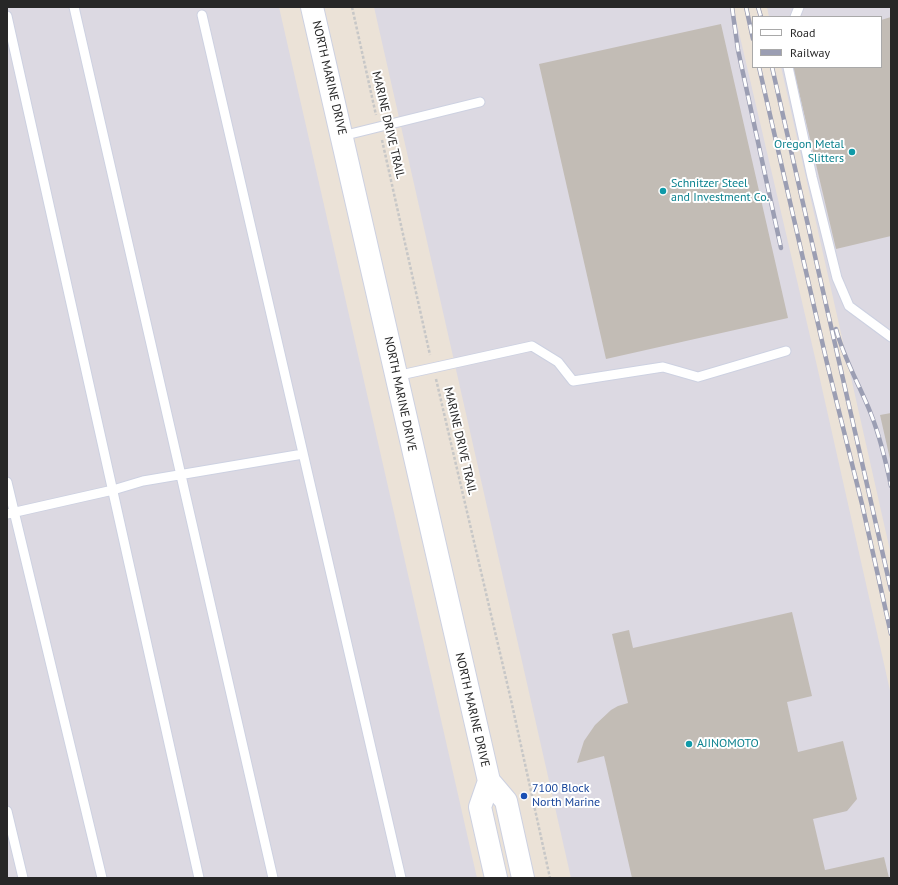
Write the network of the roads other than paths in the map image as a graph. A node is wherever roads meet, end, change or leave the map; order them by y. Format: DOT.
graph roads {
  1 [pos="74,7"];
  2 [pos="312,7"];
  3 [pos="202,15"];
  4 [pos="7,16"];
  5 [pos="788,68"];
  6 [pos="480,102"];
  7 [pos="342,136"];
  8 [pos="891,337"];
  9 [pos="786,351"];
  10 [pos="396,376"];
  11 [pos="303,454"];
  12 [pos="180,475"];
  13 [pos="7,482"];
  14 [pos="113,490"];
  15 [pos="11,513"];
  16 [pos="488,781"];
  17 [pos="7,811"];
  18 [pos="23,878"];
  19 [pos="102,878"];
  20 [pos="199,878"];
  21 [pos="272,878"];
  22 [pos="401,878"];
  23 [pos="496,878"];
  24 [pos="523,878"];
  1 -- 12 [label="lane"];
  2 -- 7 [label="main road, NORTH MARINE DRIVE"];
  3 -- 11 [label="lane"];
  4 -- 14 [label="lane"];
  5 -- 8 [label="lane"];
  6 -- 7 [label="lane"];
  7 -- 10 [label="main road, NORTH MARINE DRIVE"];
  9 -- 10 [label="lane"];
  10 -- 16 [label="main road, NORTH MARINE DRIVE"];
  11 -- 12 [label="lane"];
  11 -- 22 [label="lane"];
  12 -- 14 [label="lane"];
  12 -- 21 [label="lane"];
  13 -- 15 [label="lane"];
  14 -- 15 [label="lane"];
  14 -- 20 [label="lane"];
  15 -- 19 [label="lane"];
  16 -- 23 [label="main road, NORTH MARINE DRIVE"];
  16 -- 24 [label="main road, NORTH MARINE DRIVE"];
  17 -- 18 [label="lane"];
}
